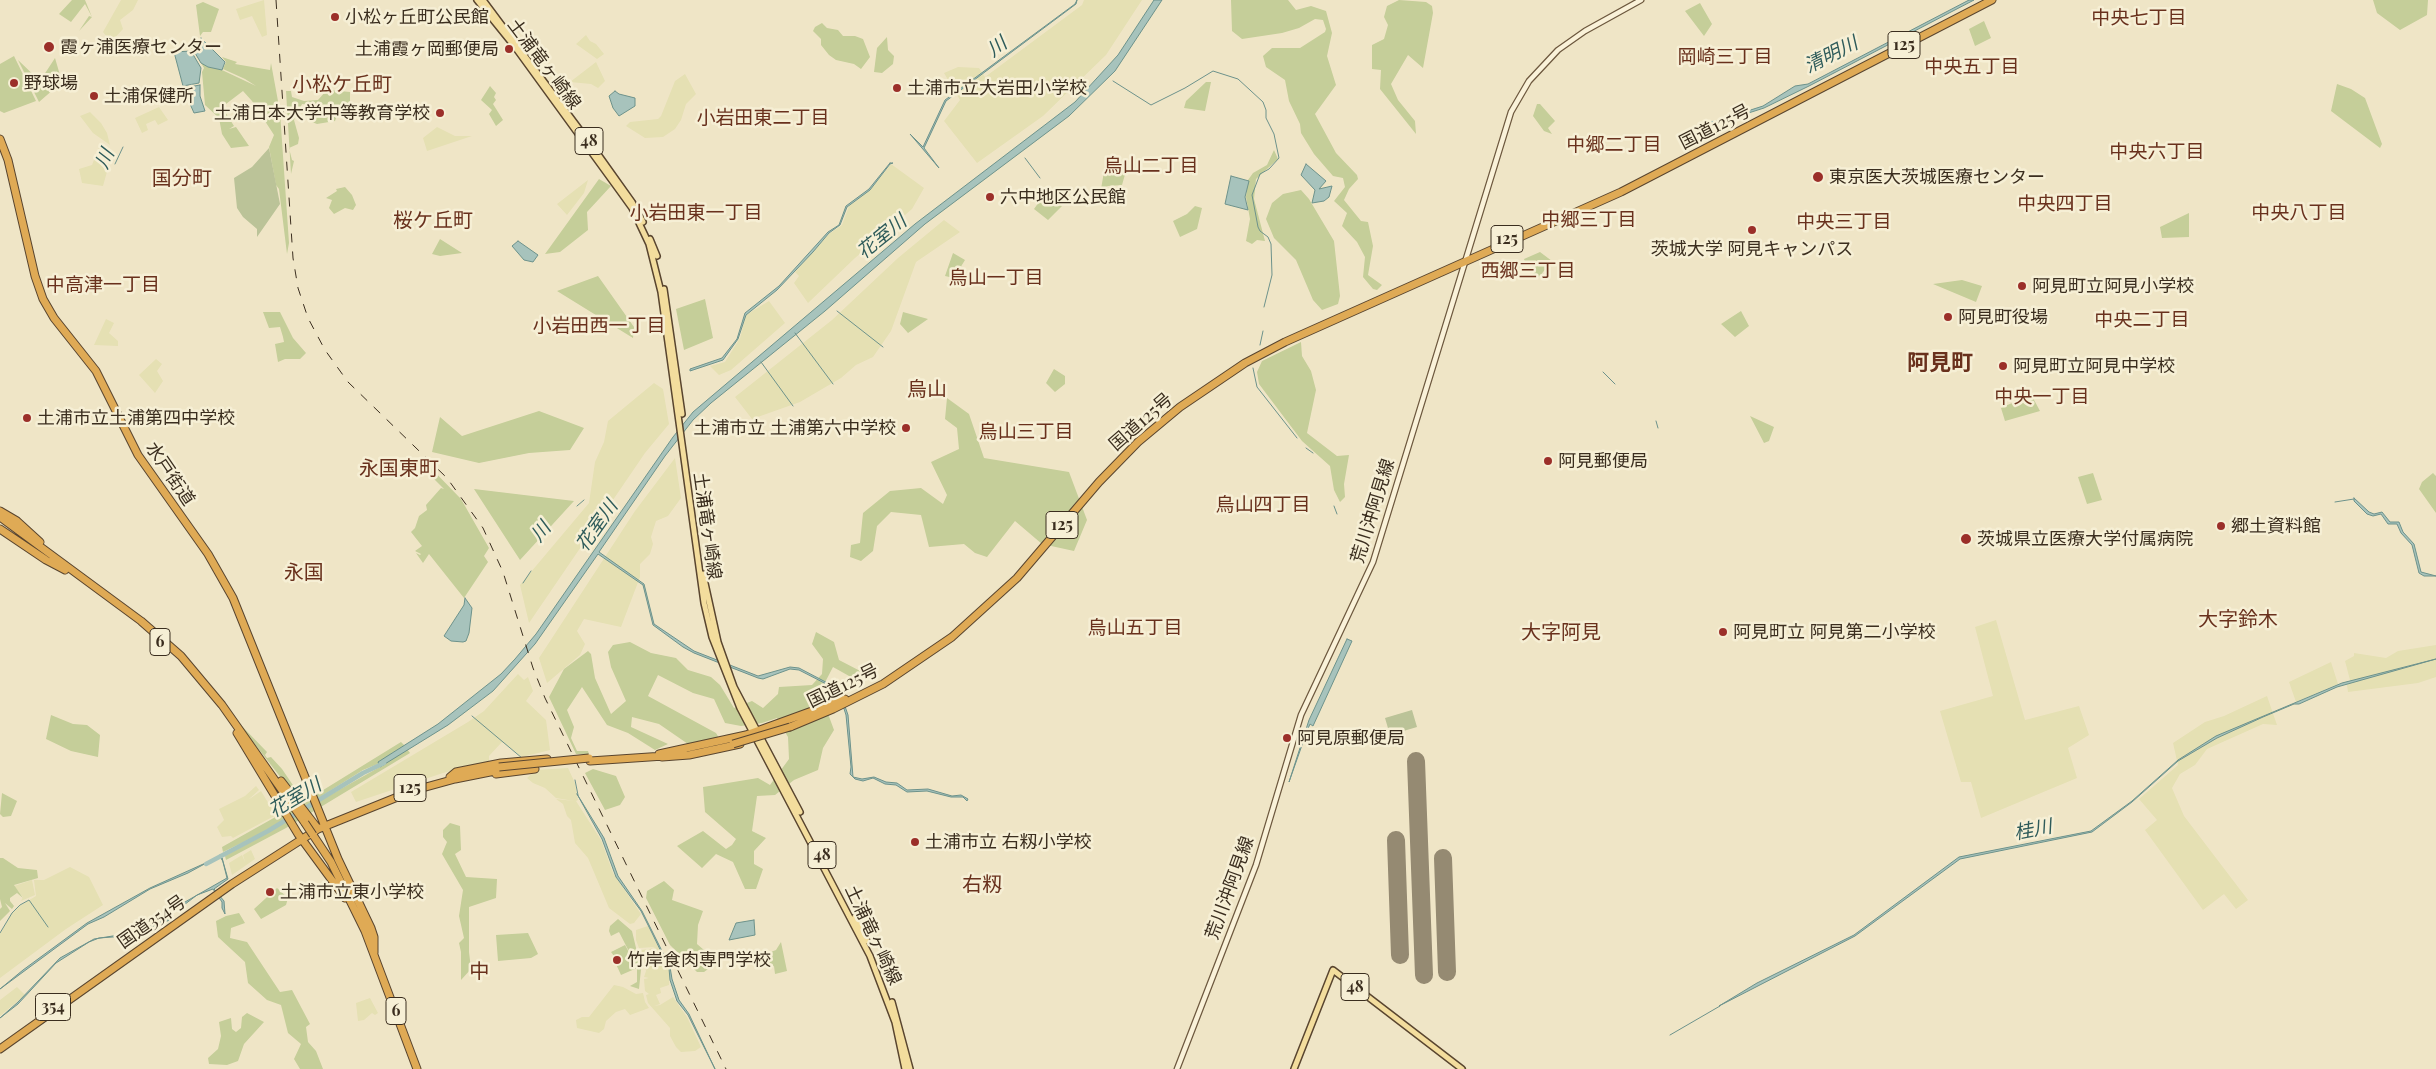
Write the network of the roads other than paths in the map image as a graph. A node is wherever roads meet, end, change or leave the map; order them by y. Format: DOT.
graph roads {
  1 [pos="477,0"];
  2 [pos="483,0"];
  3 [pos="1641,0"];
  4 [pos="1984,0"];
  5 [pos="1992,0"];
  6 [pos="1633,2"];
  7 [pos="0,139"];
  8 [pos="1464,261"];
  9 [pos="681,421"];
  10 [pos="0,511"];
  11 [pos="0,517"];
  12 [pos="0,522"];
  13 [pos="0,529"];
  14 [pos="68,569"];
  15 [pos="854,698"];
  16 [pos="236,724"];
  17 [pos="757,736"];
  18 [pos="660,755"];
  19 [pos="547,758"];
  20 [pos="535,769"];
  21 [pos="450,778"];
  22 [pos="289,809"];
  23 [pos="324,823"];
  24 [pos="314,831"];
  25 [pos="298,834"];
  26 [pos="358,917"];
  27 [pos="374,953"];
  28 [pos="0,1045"];
  29 [pos="0,1049"];
  30 [pos="417,1069"];
  31 [pos="905,1069"];
  32 [pos="910,1069"];
  33 [pos="1177,1069"];
  34 [pos="1294,1069"];
  35 [pos="1462,1069"];
  1 -- 9 [label="main road, 土浦竜ヶ崎線 / 48"];
  2 -- 9 [label="main road, 土浦竜ヶ崎線 / 48"];
  3 -- 6 [label="main road, 荒川沖阿見線"];
  4 -- 8 [label="highway, 国道125号 / 125"];
  5 -- 8 [label="highway, 国道125号 / 125"];
  6 -- 8 [label="main road, 荒川沖阿見線"];
  7 -- 23 [label="highway, 水戸街道"];
  8 -- 15 [label="highway, 国道125号 / 125"];
  8 -- 33 [label="main road, 荒川沖阿見線"];
  9 -- 17 [label="main road, 土浦竜ヶ崎線 / 48"];
  10 -- 14 [label="highway"];
  11 -- 14 [label="highway, 6"];
  12 -- 14 [label="highway, 6"];
  13 -- 14 [label="highway"];
  14 -- 16 [label="highway, 6"];
  14 -- 22 [label="highway, 6"];
  15 -- 17 [label="highway"];
  15 -- 18 [label="highway, 国道125号 / 125"];
  16 -- 22 [label="highway, 6"];
  16 -- 24 [label="highway"];
  17 -- 18 [label="highway"];
  17 -- 31 [label="main road, 土浦竜ヶ崎線 / 48"];
  17 -- 32 [label="main road, 土浦竜ヶ崎線 / 48"];
  18 -- 21 [label="highway, 国道125号 / 125, bridge"];
  19 -- 21 [label="highway"];
  20 -- 21 [label="highway"];
  21 -- 23 [label="highway, 国道125号 / 125"];
  22 -- 24 [label="highway, 6"];
  22 -- 25 [label="highway"];
  23 -- 24 [label="highway, 国道354号 / 354"];
  23 -- 27 [label="highway, 水戸街道"];
  24 -- 25 [label="highway, 国道354号 / 354"];
  24 -- 26 [label="highway, 6"];
  25 -- 26 [label="highway"];
  25 -- 28 [label="highway, 国道354号 / 354"];
  25 -- 29 [label="highway, 国道354号 / 354"];
  26 -- 27 [label="highway, 6"];
  27 -- 30 [label="highway, 6"];
  34 -- 35 [label="main road, 48"];
}
